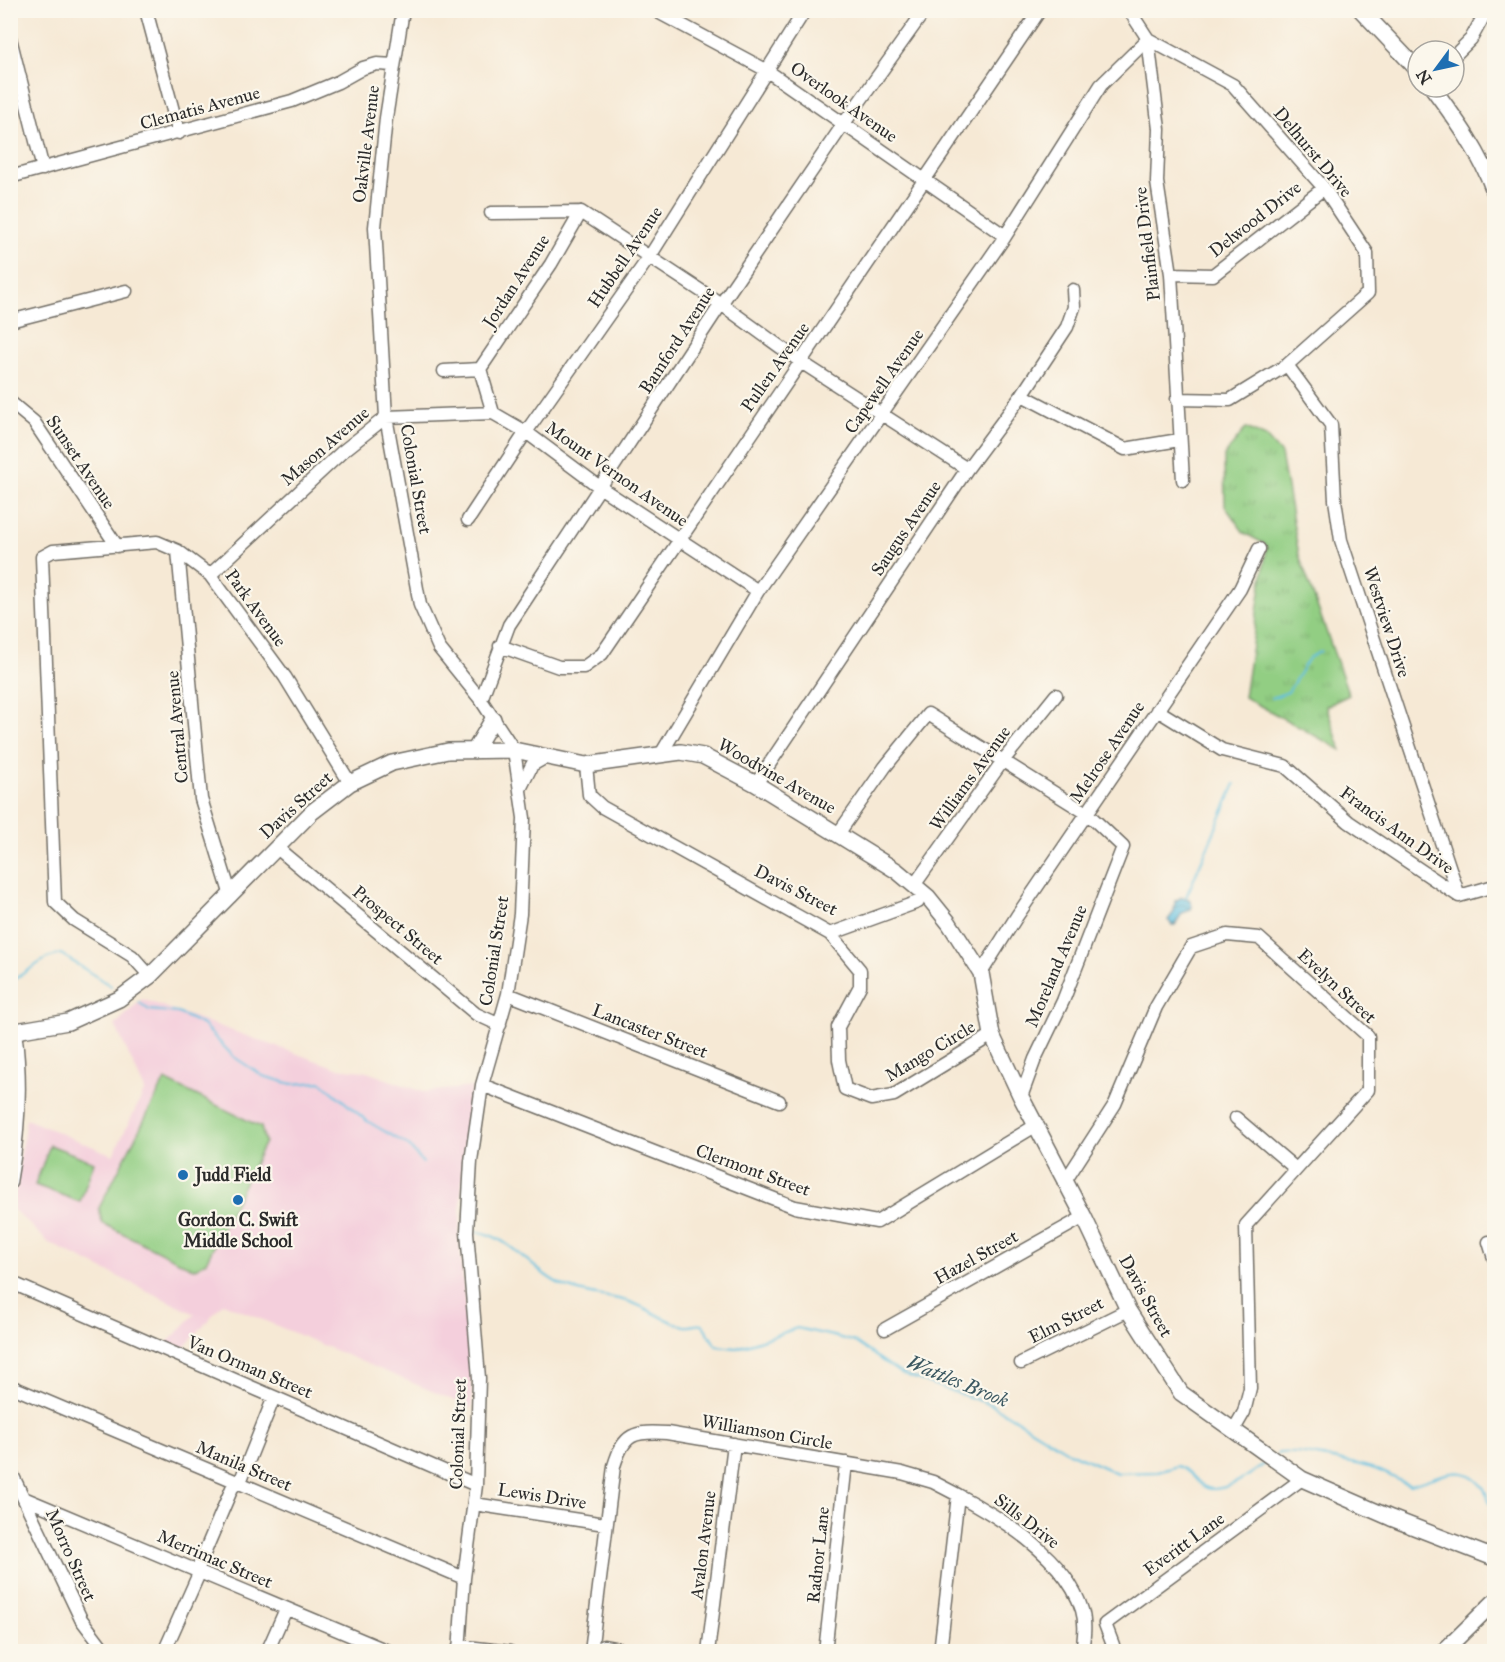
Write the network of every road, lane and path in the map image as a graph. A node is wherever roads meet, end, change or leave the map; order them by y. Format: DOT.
graph roads {
  1 [pos="146,10"];
  2 [pos="403,10"];
  3 [pos="654,10"];
  4 [pos="805,10"];
  5 [pos="925,10"];
  6 [pos="1040,10"];
  7 [pos="1129,10"];
  8 [pos="1361,10"];
  9 [pos="1487,10"];
  10 [pos="10,38"];
  11 [pos="1148,39"];
  12 [pos="1466,44"];
  13 [pos="1406,57"];
  14 [pos="394,65"];
  15 [pos="766,70"];
  16 [pos="1441,99"];
  17 [pos="845,122"];
  18 [pos="179,133"];
  19 [pos="44,169"];
  20 [pos="10,177"];
  21 [pos="924,181"];
  22 [pos="1324,188"];
  23 [pos="1494,191"];
  24 [pos="581,212"];
  25 [pos="491,213"];
  26 [pos="1005,236"];
  27 [pos="650,256"];
  28 [pos="1172,274"];
  29 [pos="378,283"];
  30 [pos="1073,290"];
  31 [pos="126,291"];
  32 [pos="721,304"];
  33 [pos="10,321"];
  34 [pos="801,362"];
  35 [pos="1287,365"];
  36 [pos="480,369"];
  37 [pos="444,371"];
  38 [pos="1022,395"];
  39 [pos="1177,399"];
  40 [pos="10,402"];
  41 [pos="493,413"];
  42 [pos="883,415"];
  43 [pos="386,417"];
  44 [pos="526,432"];
  45 [pos="1179,440"];
  46 [pos="967,469"];
  47 [pos="1183,480"];
  48 [pos="601,488"];
  49 [pos="468,520"];
  50 [pos="679,540"];
  51 [pos="117,546"];
  52 [pos="1259,549"];
  53 [pos="178,551"];
  54 [pos="210,575"];
  55 [pos="758,591"];
  56 [pos="500,646"];
  57 [pos="1056,695"];
  58 [pos="481,700"];
  59 [pos="1157,710"];
  60 [pos="493,719"];
  61 [pos="514,750"];
  62 [pos="474,751"];
  63 [pos="662,754"];
  64 [pos="546,757"];
  65 [pos="1002,762"];
  66 [pos="586,765"];
  67 [pos="350,783"];
  68 [pos="756,784"];
  69 [pos="520,789"];
  70 [pos="1088,814"];
  71 [pos="838,834"];
  72 [pos="277,848"];
  73 [pos="915,884"];
  74 [pos="1494,886"];
  75 [pos="231,896"];
  76 [pos="1459,896"];
  77 [pos="923,900"];
  78 [pos="830,934"];
  79 [pos="981,973"];
  80 [pos="150,976"];
  81 [pos="508,994"];
  82 [pos="500,1025"];
  83 [pos="13,1032"];
  84 [pos="992,1035"];
  85 [pos="482,1085"];
  86 [pos="1021,1097"];
  87 [pos="779,1101"];
  88 [pos="1236,1118"];
  89 [pos="1035,1126"];
  90 [pos="1296,1169"];
  91 [pos="10,1183"];
  92 [pos="1064,1184"];
  93 [pos="1084,1217"];
  94 [pos="1489,1242"];
  95 [pos="1494,1258"];
  96 [pos="10,1282"];
  97 [pos="1128,1310"];
  98 [pos="885,1329"];
  99 [pos="1022,1364"];
  100 [pos="10,1386"];
  101 [pos="274,1397"];
  102 [pos="1233,1431"];
  103 [pos="734,1444"];
  104 [pos="846,1464"];
  105 [pos="10,1470"];
  106 [pos="1297,1476"];
  107 [pos="237,1482"];
  108 [pos="476,1485"];
  109 [pos="958,1495"];
  110 [pos="26,1498"];
  111 [pos="474,1504"];
  112 [pos="605,1524"];
  113 [pos="1494,1558"];
  114 [pos="198,1572"];
  115 [pos="464,1578"];
  116 [pos="1494,1602"];
  117 [pos="285,1609"];
  118 [pos="1113,1645"];
  119 [pos="370,1647"];
  120 [pos="459,1649"];
  121 [pos="106,1652"];
  122 [pos="164,1652"];
  123 [pos="267,1652"];
  124 [pos="390,1652"];
  125 [pos="510,1652"];
  126 [pos="591,1652"];
  127 [pos="636,1652"];
  128 [pos="708,1652"];
  129 [pos="825,1652"];
  130 [pos="940,1652"];
  131 [pos="1082,1652"];
  132 [pos="1443,1652"];
  1 -- 18 [label="street"];
  2 -- 14 [label="street, Oakville Avenue"];
  3 -- 15 [label="street, Overlook Avenue"];
  4 -- 15 [label="street, Hubbell Avenue"];
  5 -- 17 [label="street, Bamford Avenue"];
  6 -- 21 [label="street, Pullen Avenue"];
  7 -- 11 [label="street, Plainfield Drive"];
  8 -- 13 [label="main road"];
  9 -- 12 [label="street"];
  10 -- 19 [label="street"];
  11 -- 22 [label="street, Delhurst Drive"];
  11 -- 26 [label="street, Capewell Avenue"];
  11 -- 28 [label="street, Plainfield Drive"];
  14 -- 18 [label="street, Clematis Avenue"];
  14 -- 29 [label="street, Oakville Avenue"];
  15 -- 17 [label="street, Overlook Avenue"];
  15 -- 27 [label="street, Hubbell Avenue"];
  16 -- 23 [label="main road"];
  17 -- 21 [label="street, Overlook Avenue"];
  17 -- 32 [label="street, Bamford Avenue"];
  18 -- 19 [label="street, Clematis Avenue"];
  19 -- 20 [label="street, Clematis Avenue"];
  21 -- 26 [label="street, Overlook Avenue"];
  21 -- 34 [label="street, Pullen Avenue"];
  22 -- 28 [label="street, Delwood Drive"];
  22 -- 35 [label="street, Delhurst Drive"];
  24 -- 25 [label="street"];
  24 -- 27 [label="street"];
  24 -- 36 [label="street, Jordan Avenue"];
  26 -- 42 [label="street, Capewell Avenue"];
  27 -- 32 [label="street"];
  27 -- 44 [label="street, Hubbell Avenue"];
  28 -- 39 [label="street, Plainfield Drive"];
  29 -- 43 [label="street, Colonial Street"];
  30 -- 38 [label="street, Saugus Avenue"];
  31 -- 33 [label="street"];
  32 -- 34 [label="street"];
  32 -- 48 [label="street, Bamford Avenue"];
  34 -- 42 [label="street"];
  34 -- 50 [label="street, Pullen Avenue"];
  35 -- 39 [label="street, Delhurst Drive"];
  35 -- 76 [label="street, Westview Drive"];
  36 -- 37 [label="street"];
  36 -- 41 [label="street"];
  38 -- 45 [label="street"];
  38 -- 46 [label="street, Saugus Avenue"];
  39 -- 45 [label="street, Plainfield Drive"];
  40 -- 51 [label="street, Sunset Avenue"];
  41 -- 43 [label="street, Mason Avenue"];
  41 -- 44 [label="street, Mount Vernon Avenue"];
  42 -- 46 [label="street"];
  42 -- 55 [label="street, Capewell Avenue"];
  43 -- 54 [label="street, Mason Avenue"];
  43 -- 58 [label="street, Colonial Street"];
  44 -- 48 [label="street, Mount Vernon Avenue"];
  44 -- 49 [label="street, Hubbell Avenue"];
  45 -- 47 [label="street, Plainfield Drive"];
  46 -- 68 [label="street, Saugus Avenue"];
  48 -- 50 [label="street, Mount Vernon Avenue"];
  48 -- 56 [label="street, Bamford Avenue"];
  50 -- 55 [label="street, Mount Vernon Avenue"];
  50 -- 56 [label="street, Pullen Avenue"];
  51 -- 53 [label="street, Park Avenue"];
  51 -- 80 [label="street, Park Avenue"];
  52 -- 59 [label="street, Melrose Avenue"];
  53 -- 54 [label="street, Park Avenue"];
  53 -- 75 [label="street, Central Avenue"];
  54 -- 67 [label="street, Park Avenue"];
  55 -- 63 [label="street, Capewell Avenue"];
  56 -- 58 [label="street, Bamford Avenue"];
  57 -- 65 [label="street, Williams Avenue"];
  58 -- 60 [label="street, Colonial Street"];
  59 -- 70 [label="street, Melrose Avenue"];
  59 -- 76 [label="street, Francis Ann Drive"];
  60 -- 61 [label="street, Colonial Street"];
  60 -- 62 [label="main road"];
  61 -- 62 [label="main road, Davis Street"];
  61 -- 64 [label="main road, Davis Street"];
  61 -- 69 [label="street, Colonial Street"];
  62 -- 67 [label="main road, Davis Street"];
  63 -- 66 [label="main road, Woodvine Avenue"];
  63 -- 68 [label="main road, Woodvine Avenue"];
  64 -- 66 [label="main road, Davis Street"];
  64 -- 69 [label="street"];
  65 -- 70 [label="street"];
  65 -- 71 [label="street"];
  65 -- 73 [label="street, Williams Avenue"];
  66 -- 78 [label="street, Davis Street"];
  67 -- 72 [label="main road, Davis Street"];
  68 -- 71 [label="main road, Woodvine Avenue"];
  69 -- 81 [label="street, Colonial Street"];
  70 -- 79 [label="street, Melrose Avenue"];
  70 -- 86 [label="street, Moreland Avenue"];
  71 -- 73 [label="main road, Woodvine Avenue"];
  72 -- 75 [label="main road, Davis Street"];
  72 -- 82 [label="street, Prospect Street"];
  73 -- 77 [label="main road, Woodvine Avenue"];
  74 -- 76 [label="street, Francis Ann Drive"];
  75 -- 80 [label="main road, Davis Street"];
  77 -- 78 [label="street, Davis Street"];
  77 -- 79 [label="main road, Davis Street"];
  78 -- 84 [label="street, Mango Circle"];
  79 -- 84 [label="main road, Davis Street"];
  80 -- 83 [label="main road, Davis Street"];
  81 -- 82 [label="street, Colonial Street"];
  81 -- 87 [label="street, Lancaster Street"];
  82 -- 85 [label="street, Colonial Street"];
  83 -- 91 [label="street"];
  84 -- 86 [label="main road, Davis Street"];
  85 -- 89 [label="street, Clermont Street"];
  85 -- 108 [label="street, Colonial Street"];
  86 -- 89 [label="main road, Davis Street"];
  88 -- 90 [label="street"];
  89 -- 92 [label="main road, Davis Street"];
  90 -- 92 [label="street, Evelyn Street"];
  90 -- 102 [label="street, Evelyn Street"];
  92 -- 93 [label="main road, Davis Street"];
  93 -- 97 [label="main road, Davis Street"];
  93 -- 98 [label="street, Hazel Street"];
  94 -- 95 [label="street"];
  96 -- 101 [label="street, Van Orman Street"];
  97 -- 99 [label="street, Elm Street"];
  97 -- 102 [label="main road, Davis Street"];
  100 -- 107 [label="street, Manila Street"];
  101 -- 107 [label="street"];
  101 -- 108 [label="street, Van Orman Street"];
  102 -- 106 [label="main road, Davis Street"];
  103 -- 104 [label="street, Williamson Circle"];
  103 -- 112 [label="street, Williamson Circle"];
  103 -- 128 [label="street, Avalon Avenue"];
  104 -- 109 [label="street, Williamson Circle"];
  104 -- 129 [label="street, Radnor Lane"];
  105 -- 110 [label="street, Morro Street"];
  106 -- 113 [label="main road, Davis Street"];
  106 -- 118 [label="street, Everitt Lane"];
  107 -- 114 [label="street"];
  107 -- 115 [label="street, Manila Street"];
  108 -- 111 [label="street, Colonial Street"];
  109 -- 130 [label="street"];
  109 -- 131 [label="street, Sills Drive"];
  110 -- 114 [label="street, Merrimac Street"];
  110 -- 121 [label="street, Morro Street"];
  111 -- 112 [label="street, Lewis Drive"];
  111 -- 115 [label="street, Colonial Street"];
  112 -- 126 [label="street, Williamson Circle"];
  114 -- 117 [label="street, Merrimac Street"];
  114 -- 122 [label="street"];
  115 -- 120 [label="street, Colonial Street"];
  116 -- 132 [label="main road"];
  117 -- 119 [label="street, Merrimac Street"];
  117 -- 123 [label="street"];
  119 -- 124 [label="street, Merrimac Street"];
  120 -- 125 [label="street"];
  126 -- 127 [label="street"];
}
